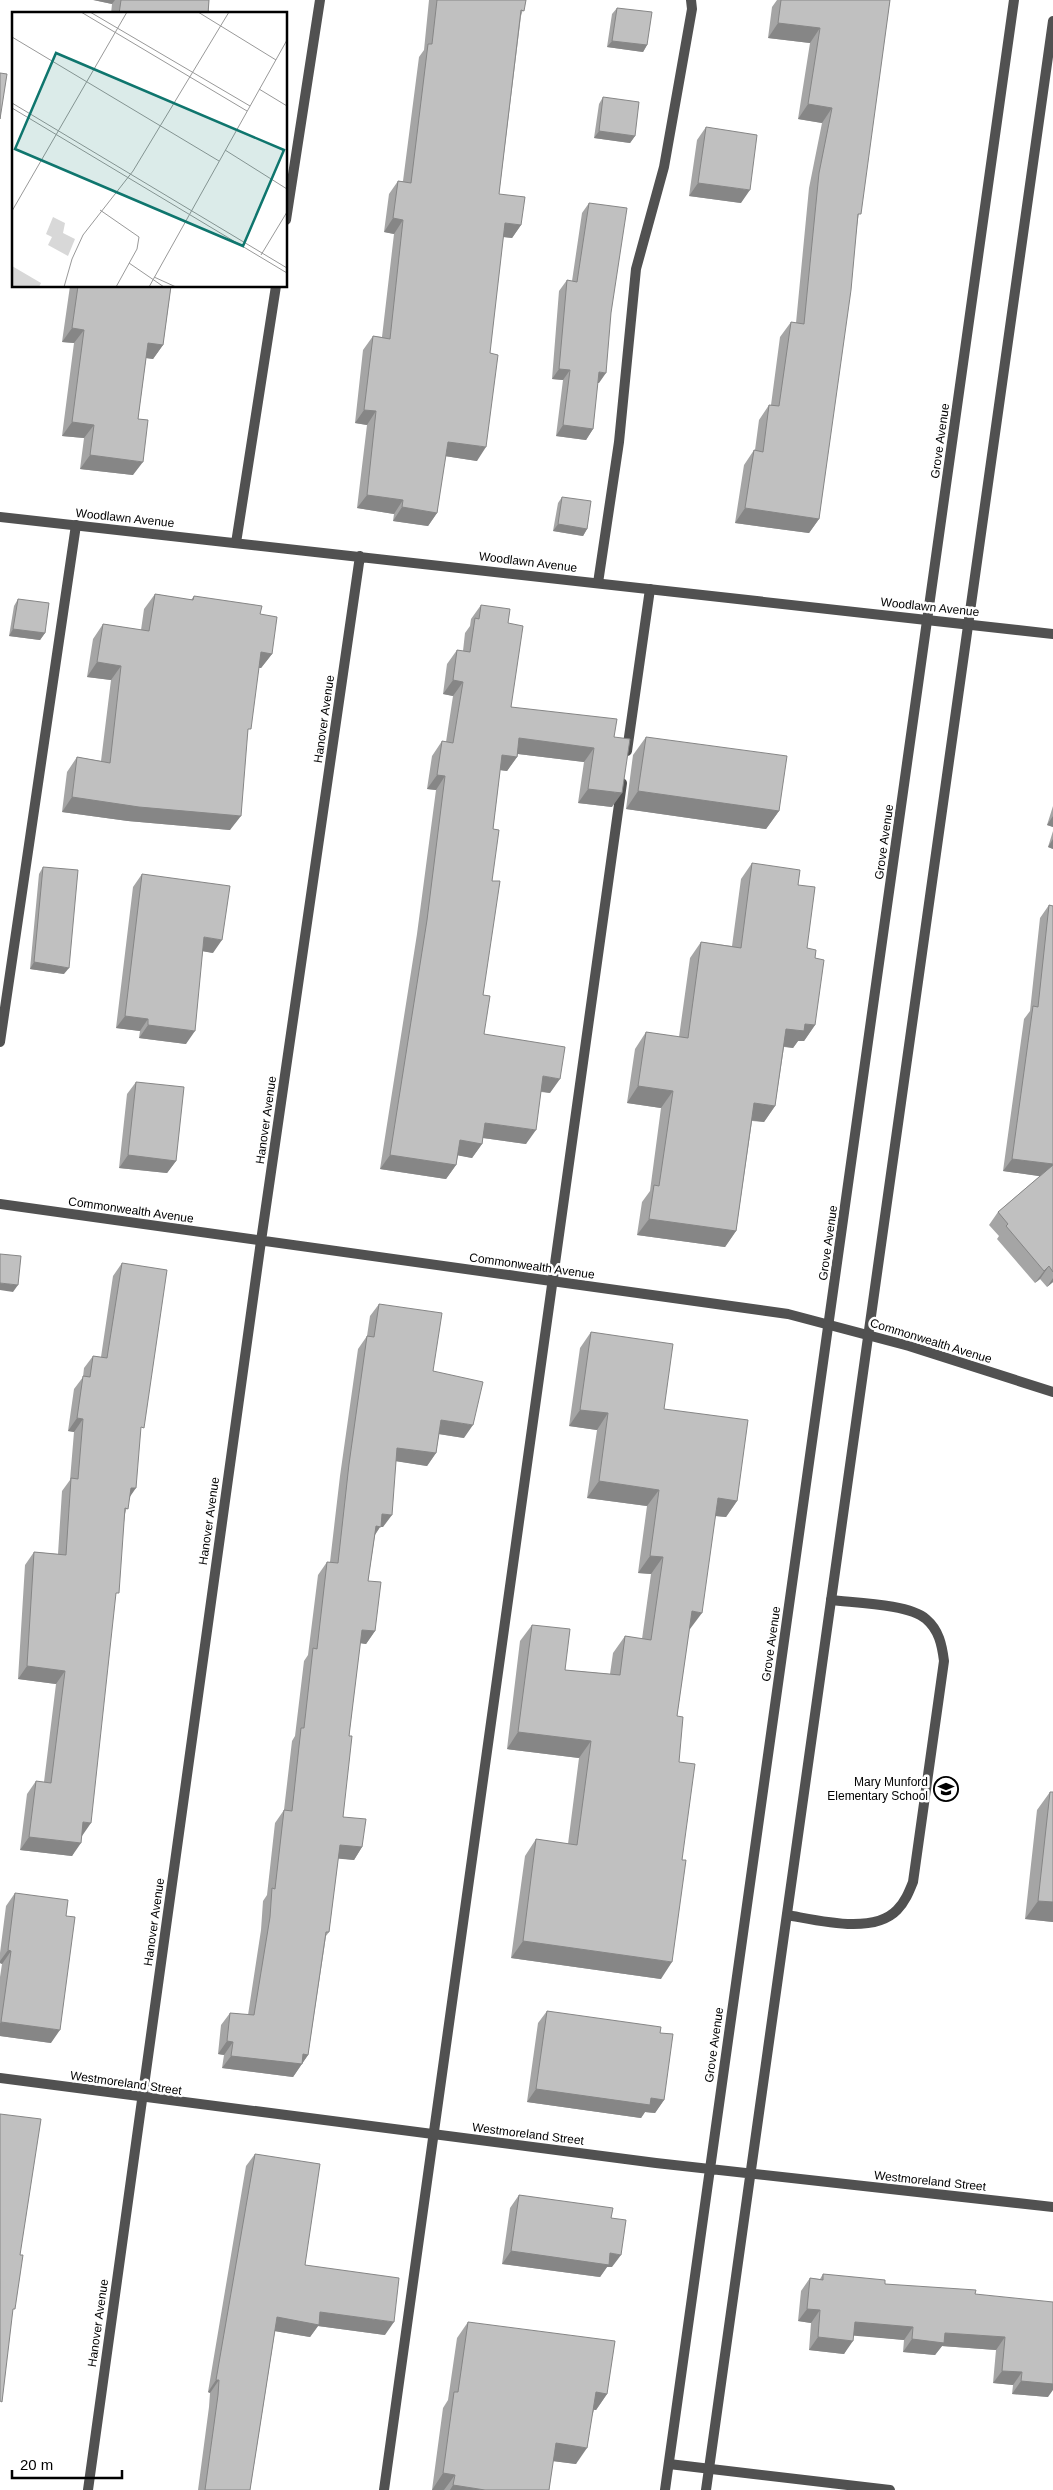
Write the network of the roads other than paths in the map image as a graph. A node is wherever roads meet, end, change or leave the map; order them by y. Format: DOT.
graph roads {
  1 [pos="320,0"];
  2 [pos="691,0"];
  3 [pos="1014,0"];
  4 [pos="1053,21"];
  5 [pos="288,207"];
  6 [pos="276,288"];
  7 [pos="0,517"];
  8 [pos="76,525"];
  9 [pos="236,543"];
  10 [pos="360,556"];
  11 [pos="598,583"];
  12 [pos="650,589"];
  13 [pos="928,620"];
  14 [pos="969,624"];
  15 [pos="1053,634"];
  16 [pos="0,1042"];
  17 [pos="0,1204"];
  18 [pos="260,1241"];
  19 [pos="551,1282"];
  20 [pos="829,1325"];
  21 [pos="869,1335"];
  22 [pos="1053,1392"];
  23 [pos="831,1600"];
  24 [pos="787,1915"];
  25 [pos="0,2078"];
  26 [pos="142,2097"];
  27 [pos="434,2135"];
  28 [pos="708,2170"];
  29 [pos="750,2174"];
  30 [pos="1053,2208"];
  31 [pos="668,2464"];
  32 [pos="709,2469"];
  33 [pos="88,2490"];
  34 [pos="384,2490"];
  35 [pos="665,2490"];
  36 [pos="706,2490"];
  37 [pos="890,2490"];
  1 -- 5 [label="street"];
  2 -- 11 [label="street"];
  3 -- 13 [label="street, Grove Avenue"];
  4 -- 14 [label="street"];
  6 -- 9 [label="street"];
  7 -- 8 [label="street, Woodlawn Avenue"];
  8 -- 9 [label="street, Woodlawn Avenue"];
  8 -- 16 [label="street"];
  9 -- 10 [label="street, Woodlawn Avenue"];
  10 -- 11 [label="street, Woodlawn Avenue"];
  10 -- 18 [label="street, Hanover Avenue"];
  11 -- 12 [label="street, Woodlawn Avenue"];
  12 -- 13 [label="street, Woodlawn Avenue"];
  12 -- 19 [label="street"];
  13 -- 14 [label="street, Woodlawn Avenue"];
  13 -- 20 [label="street, Grove Avenue"];
  14 -- 15 [label="street, Woodlawn Avenue"];
  14 -- 21 [label="street"];
  17 -- 18 [label="street, Commonwealth Avenue"];
  18 -- 19 [label="street, Commonwealth Avenue"];
  18 -- 26 [label="street, Hanover Avenue"];
  19 -- 20 [label="street, Commonwealth Avenue"];
  19 -- 27 [label="street"];
  20 -- 21 [label="street, Commonwealth Avenue"];
  20 -- 28 [label="street, Grove Avenue"];
  21 -- 22 [label="street, Commonwealth Avenue"];
  21 -- 23 [label="street"];
  23 -- 24 [label="street"];
  23 -- 24 [label="street"];
  24 -- 29 [label="street"];
  25 -- 26 [label="street, Westmoreland Street"];
  26 -- 27 [label="street, Westmoreland Street"];
  26 -- 33 [label="street, Hanover Avenue"];
  27 -- 28 [label="street, Westmoreland Street"];
  27 -- 34 [label="street"];
  28 -- 29 [label="street, Westmoreland Street"];
  28 -- 31 [label="street, Grove Avenue"];
  29 -- 30 [label="street, Westmoreland Street"];
  29 -- 32 [label="street"];
  31 -- 32 [label="street"];
  31 -- 35 [label="street, Grove Avenue"];
  32 -- 36 [label="street"];
  32 -- 37 [label="street"];
}
